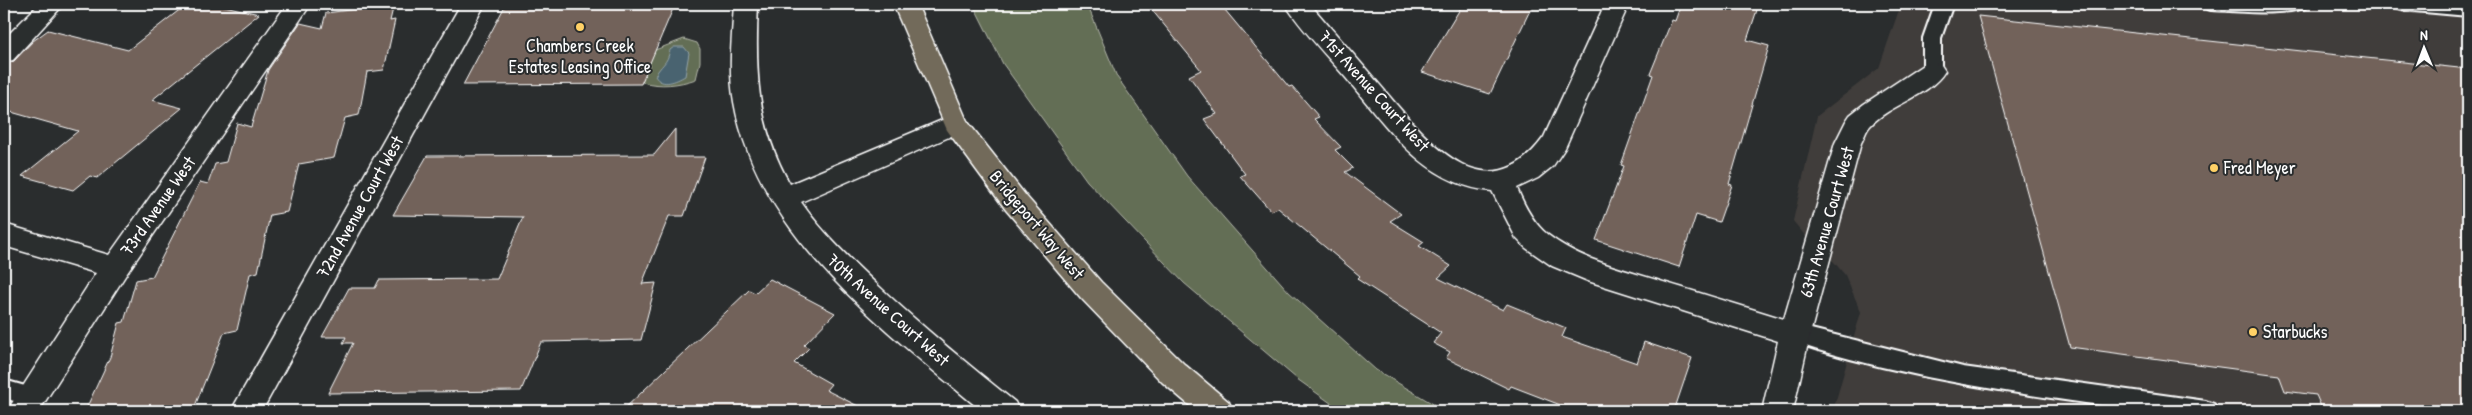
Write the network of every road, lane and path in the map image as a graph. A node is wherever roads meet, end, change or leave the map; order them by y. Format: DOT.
graph roads {
  1 [pos="52,4"];
  2 [pos="299,4"];
  3 [pos="473,4"];
  4 [pos="746,4"];
  5 [pos="905,4"];
  6 [pos="1297,4"];
  7 [pos="1617,4"];
  8 [pos="1944,4"];
  9 [pos="2211,4"];
  10 [pos="2299,4"];
  11 [pos="2402,4"];
  12 [pos="2468,10"];
  13 [pos="4,54"];
  14 [pos="1932,71"];
  15 [pos="956,124"];
  16 [pos="1501,181"];
  17 [pos="783,198"];
  18 [pos="4,235"];
  19 [pos="115,268"];
  20 [pos="1795,334"];
  21 [pos="4,389"];
  22 [pos="27,404"];
  23 [pos="246,411"];
  24 [pos="1004,411"];
  25 [pos="1218,411"];
  26 [pos="1778,411"];
  27 [pos="2206,411"];
  1 -- 13 [label="street"];
  2 -- 19 [label="street, 73rd Avenue West"];
  3 -- 23 [label="street, 72nd Avenue Court West"];
  4 -- 17 [label="street, 70th Avenue Court West"];
  5 -- 15 [label="main road, Bridgeport Way West"];
  6 -- 16 [label="street, 71st Avenue Court West"];
  7 -- 16 [label="street, 71st Avenue Court West"];
  8 -- 14 [label="lane"];
  9 -- 10 [label="lane"];
  11 -- 12 [label="lane"];
  14 -- 20 [label="street, 63th Avenue Court West"];
  15 -- 17 [label="street"];
  15 -- 25 [label="main road, Bridgeport Way West"];
  16 -- 20 [label="street"];
  17 -- 24 [label="street, 70th Avenue Court West"];
  18 -- 19 [label="street"];
  19 -- 22 [label="street, 73rd Avenue West"];
  20 -- 26 [label="street, 63th Avenue Court West"];
  20 -- 27 [label="lane"];
  21 -- 22 [label="lane"];
}
